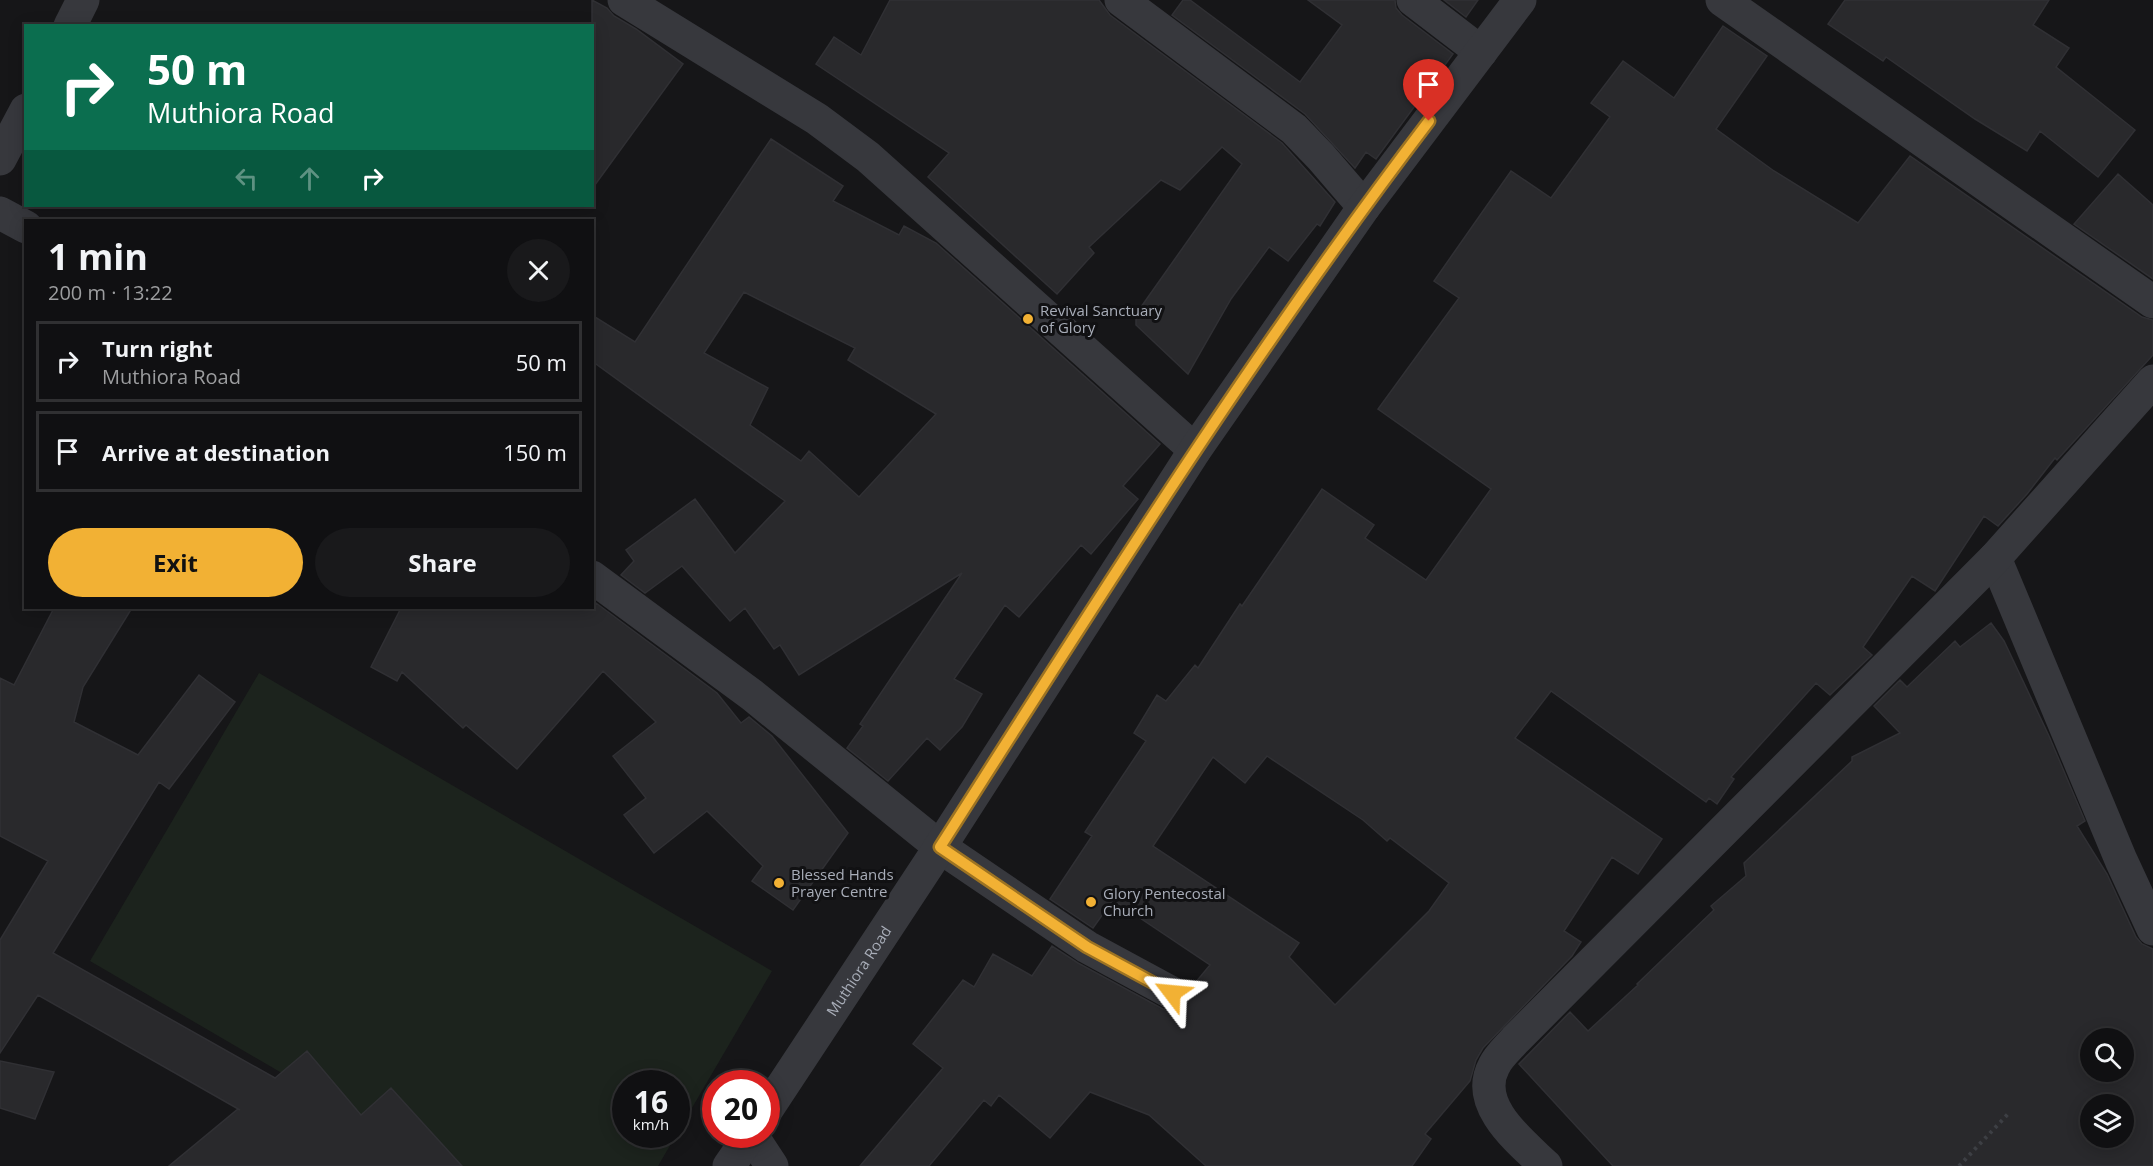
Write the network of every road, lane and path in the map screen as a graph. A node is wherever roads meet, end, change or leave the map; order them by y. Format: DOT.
graph roads {
  1 [pos="84,0"];
  2 [pos="624,0"];
  3 [pos="1121,0"];
  4 [pos="1413,0"];
  5 [pos="1520,0"];
  6 [pos="1722,0"];
  7 [pos="71,24"];
  8 [pos="1481,52"];
  9 [pos="24,114"];
  10 [pos="0,159"];
  11 [pos="1364,207"];
  12 [pos="0,213"];
  13 [pos="24,226"];
  14 [pos="2153,302"];
  15 [pos="2153,381"];
  16 [pos="1195,450"];
  17 [pos="1995,558"];
  18 [pos="594,578"];
  19 [pos="940,847"];
  20 [pos="2153,928"];
  21 [pos="1172,993"];
  22 [pos="780,1090"];
  23 [pos="2008,1114"];
  24 [pos="741,1148"];
  25 [pos="760,1148"];
  26 [pos="729,1166"];
  27 [pos="772,1166"];
  28 [pos="1546,1166"];
  29 [pos="1959,1166"];
  1 -- 7 [label="street"];
  2 -- 16 [label="street"];
  3 -- 11 [label="street"];
  4 -- 8 [label="street"];
  5 -- 8 [label="street, Muthiora Road"];
  6 -- 14 [label="street"];
  8 -- 11 [label="street, Muthiora Road"];
  9 -- 10 [label="street"];
  11 -- 16 [label="street, Muthiora Road"];
  12 -- 13 [label="street"];
  15 -- 17 [label="street"];
  16 -- 19 [label="street, Muthiora Road"];
  17 -- 20 [label="street"];
  17 -- 28 [label="street"];
  18 -- 19 [label="street"];
  19 -- 21 [label="street"];
  19 -- 22 [label="street, Muthiora Road"];
  23 -- 29 [label="path"];
  24 -- 26 [label="street"];
  25 -- 27 [label="street"];
}
